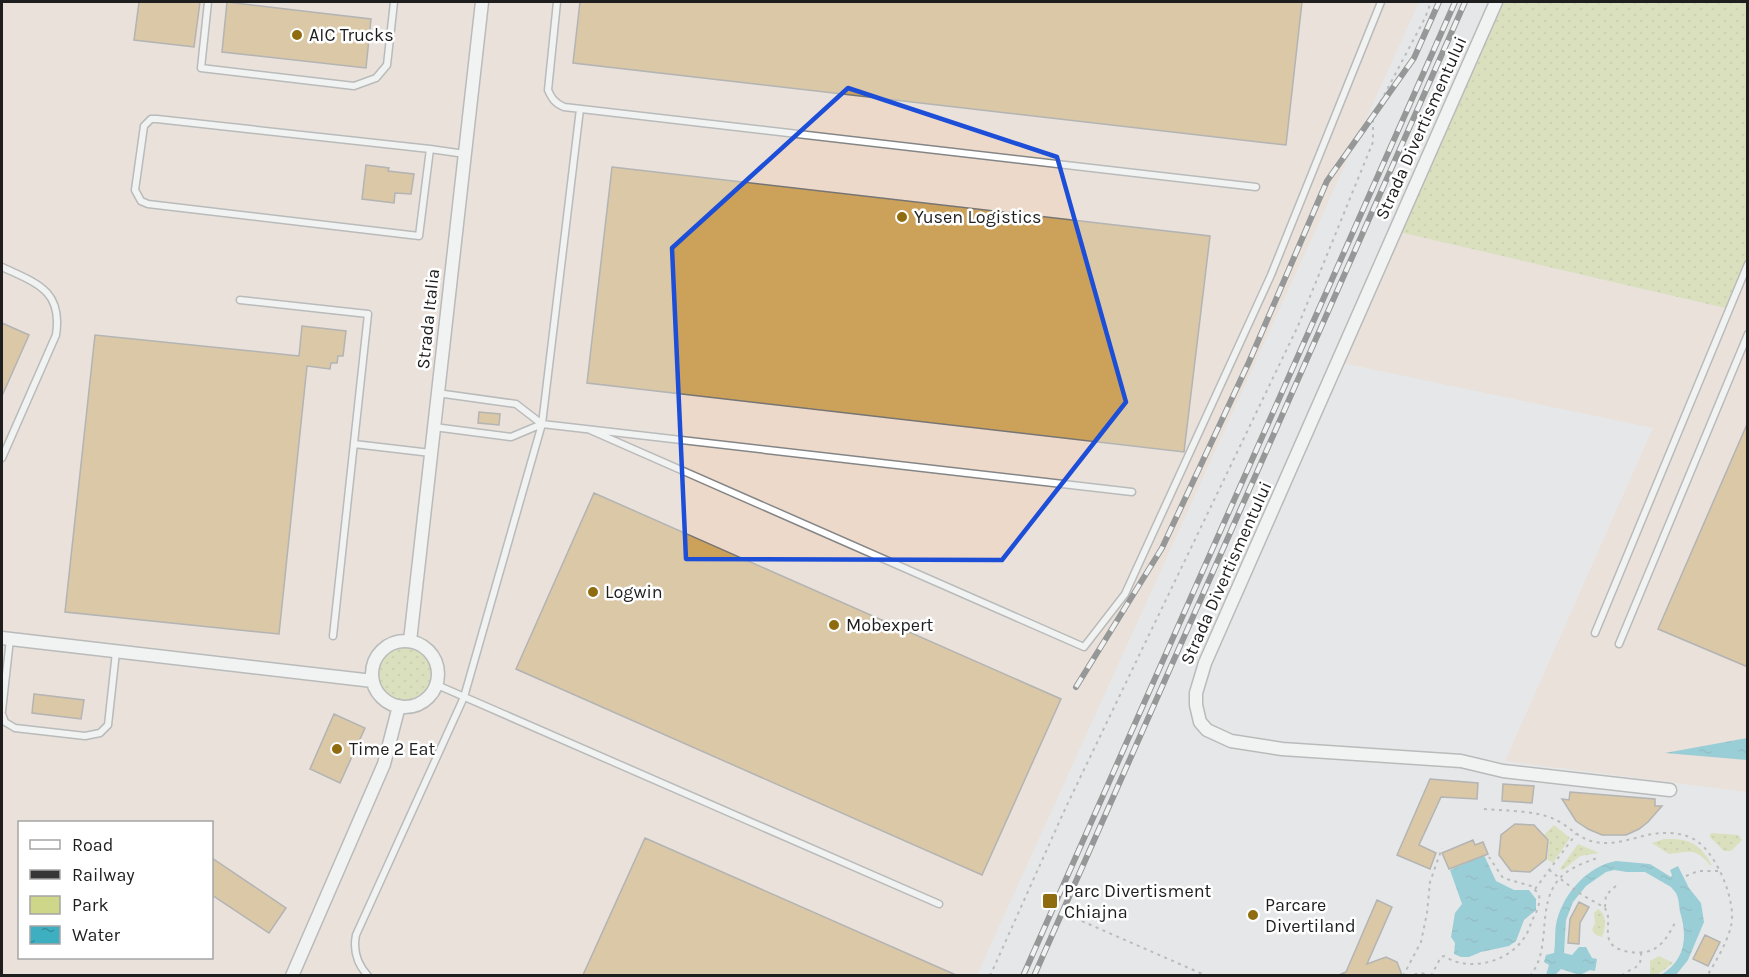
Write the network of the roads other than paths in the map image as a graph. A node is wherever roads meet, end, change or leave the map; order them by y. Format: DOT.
graph roads {
  1 [pos="208,2"];
  2 [pos="394,2"];
  3 [pos="482,2"];
  4 [pos="557,2"];
  5 [pos="1381,2"];
  6 [pos="1496,2"];
  7 [pos="580,109"];
  8 [pos="430,150"];
  9 [pos="465,153"];
  10 [pos="1256,188"];
  11 [pos="1748,264"];
  12 [pos="2,267"];
  13 [pos="240,300"];
  14 [pos="1748,334"];
  15 [pos="437,393"];
  16 [pos="542,424"];
  17 [pos="434,427"];
  18 [pos="590,430"];
  19 [pos="354,444"];
  20 [pos="431,453"];
  21 [pos="2,458"];
  22 [pos="1132,492"];
  23 [pos="1595,633"];
  24 [pos="333,636"];
  25 [pos="6,638"];
  26 [pos="410,641"];
  27 [pos="1619,644"];
  28 [pos="116,651"];
  29 [pos="373,681"];
  30 [pos="436,685"];
  31 [pos="464,697"];
  32 [pos="399,706"];
  33 [pos="2,713"];
  34 [pos="1670,790"];
  35 [pos="939,904"];
  36 [pos="292,975"];
  37 [pos="368,975"];
  1 -- 2 [label="lane"];
  3 -- 9 [label="street, Strada Italia"];
  4 -- 7 [label="lane"];
  5 -- 18 [label="lane"];
  6 -- 34 [label="street, Strada Divertismentului"];
  7 -- 10 [label="lane"];
  7 -- 16 [label="lane"];
  8 -- 8 [label="lane"];
  8 -- 9 [label="lane"];
  9 -- 15 [label="street, Strada Italia"];
  11 -- 23 [label="lane"];
  12 -- 21 [label="lane"];
  13 -- 19 [label="lane"];
  14 -- 27 [label="lane"];
  15 -- 16 [label="lane"];
  15 -- 17 [label="street, Strada Italia"];
  16 -- 17 [label="lane"];
  16 -- 18 [label="lane"];
  16 -- 31 [label="lane"];
  17 -- 20 [label="street, Strada Italia"];
  18 -- 22 [label="lane"];
  19 -- 20 [label="lane"];
  19 -- 24 [label="lane"];
  20 -- 26 [label="street, Strada Italia"];
  25 -- 28 [label="street"];
  25 -- 33 [label="lane"];
  26 -- 29 [label="street"];
  26 -- 30 [label="street"];
  28 -- 29 [label="street"];
  28 -- 33 [label="lane"];
  29 -- 32 [label="street"];
  30 -- 31 [label="lane"];
  30 -- 32 [label="street"];
  31 -- 35 [label="lane"];
  31 -- 37 [label="lane"];
  32 -- 36 [label="street"];
}
